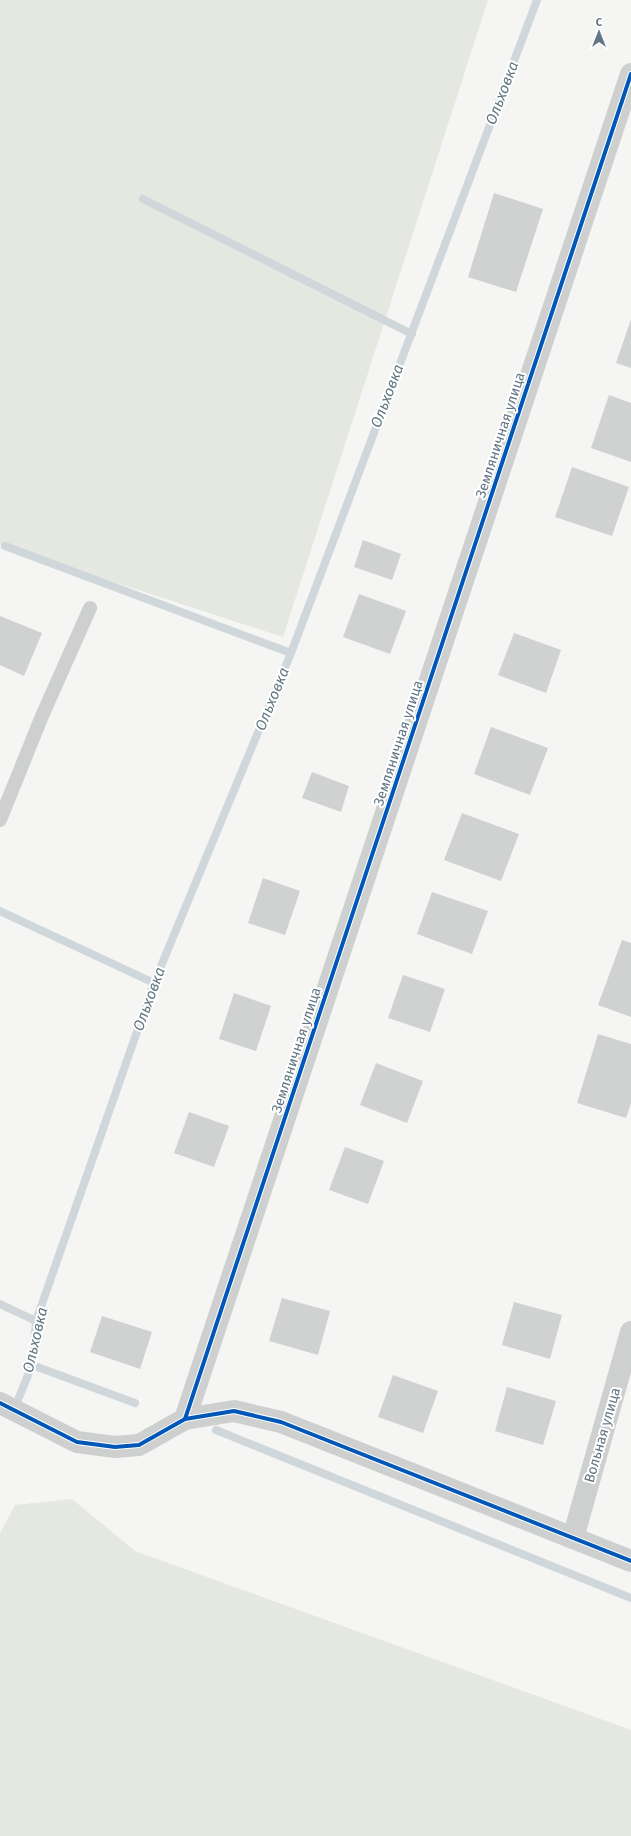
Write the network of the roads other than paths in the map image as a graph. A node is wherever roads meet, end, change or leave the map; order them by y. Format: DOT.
graph roads {
  1 [pos="631,74"];
  2 [pos="90,608"];
  3 [pos="0,820"];
  4 [pos="631,1332"];
  5 [pos="0,1403"];
  6 [pos="186,1419"];
  7 [pos="573,1538"];
  8 [pos="631,1561"];
  1 -- 6 [label="street, Земляничная улица"];
  2 -- 3 [label="lane"];
  4 -- 7 [label="street, Вольная улица"];
  5 -- 6 [label="street"];
  6 -- 7 [label="street"];
  7 -- 8 [label="street"];
}
